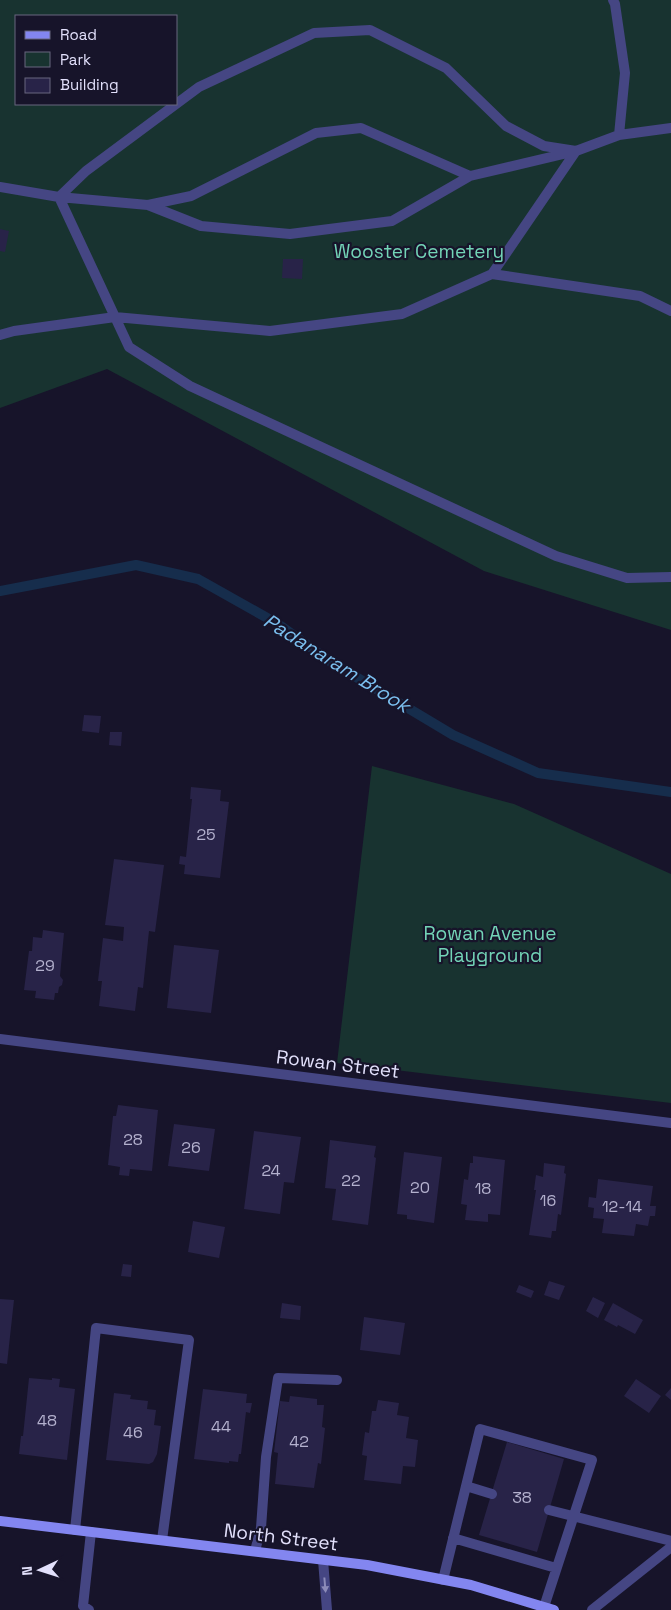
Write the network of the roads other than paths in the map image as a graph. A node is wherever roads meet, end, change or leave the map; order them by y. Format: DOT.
graph roads {
  1 [pos="613,0"];
  2 [pos="178,103"];
  3 [pos="175,105"];
  4 [pos="671,128"];
  5 [pos="619,135"];
  6 [pos="576,151"];
  7 [pos="470,176"];
  8 [pos="0,187"];
  9 [pos="60,197"];
  10 [pos="148,205"];
  11 [pos="492,274"];
  12 [pos="671,311"];
  13 [pos="115,316"];
  14 [pos="0,335"];
  15 [pos="671,578"];
  16 [pos="0,1039"];
  17 [pos="671,1123"];
  18 [pos="337,1380"];
  19 [pos="466,1486"];
  20 [pos="492,1494"];
  21 [pos="549,1510"];
  22 [pos="573,1516"];
  23 [pos="0,1521"];
  24 [pos="75,1530"];
  25 [pos="91,1532"];
  26 [pos="453,1538"];
  27 [pos="162,1540"];
  28 [pos="671,1541"];
  29 [pos="671,1547"];
  30 [pos="255,1552"];
  31 [pos="323,1560"];
  32 [pos="556,1568"];
  33 [pos="443,1580"];
  34 [pos="549,1608"];
  35 [pos="89,1610"];
  36 [pos="327,1610"];
  37 [pos="592,1610"];
  1 -- 5 [label="street"];
  2 -- 6 [label="street"];
  3 -- 9 [label="street"];
  4 -- 5 [label="street"];
  5 -- 6 [label="street"];
  6 -- 7 [label="street"];
  6 -- 11 [label="street"];
  7 -- 10 [label="street"];
  7 -- 10 [label="street"];
  8 -- 9 [label="street"];
  9 -- 10 [label="street"];
  9 -- 13 [label="street"];
  11 -- 12 [label="street"];
  11 -- 13 [label="street"];
  13 -- 14 [label="street"];
  13 -- 15 [label="street"];
  16 -- 17 [label="street, Rowan Street"];
  18 -- 30 [label="street"];
  19 -- 20 [label="street"];
  19 -- 22 [label="street"];
  19 -- 26 [label="street"];
  21 -- 22 [label="street"];
  22 -- 28 [label="street"];
  22 -- 32 [label="street"];
  23 -- 24 [label="main road, North Street"];
  24 -- 25 [label="main road, North Street"];
  24 -- 27 [label="street"];
  25 -- 27 [label="main road, North Street"];
  25 -- 35 [label="street"];
  26 -- 32 [label="street"];
  26 -- 33 [label="street"];
  27 -- 30 [label="main road, North Street"];
  29 -- 37 [label="street"];
  30 -- 31 [label="main road, North Street"];
  31 -- 33 [label="main road, North Street"];
  31 -- 36 [label="street, one-way"];
  32 -- 34 [label="street"];
  33 -- 34 [label="main road, North Street"];
}
